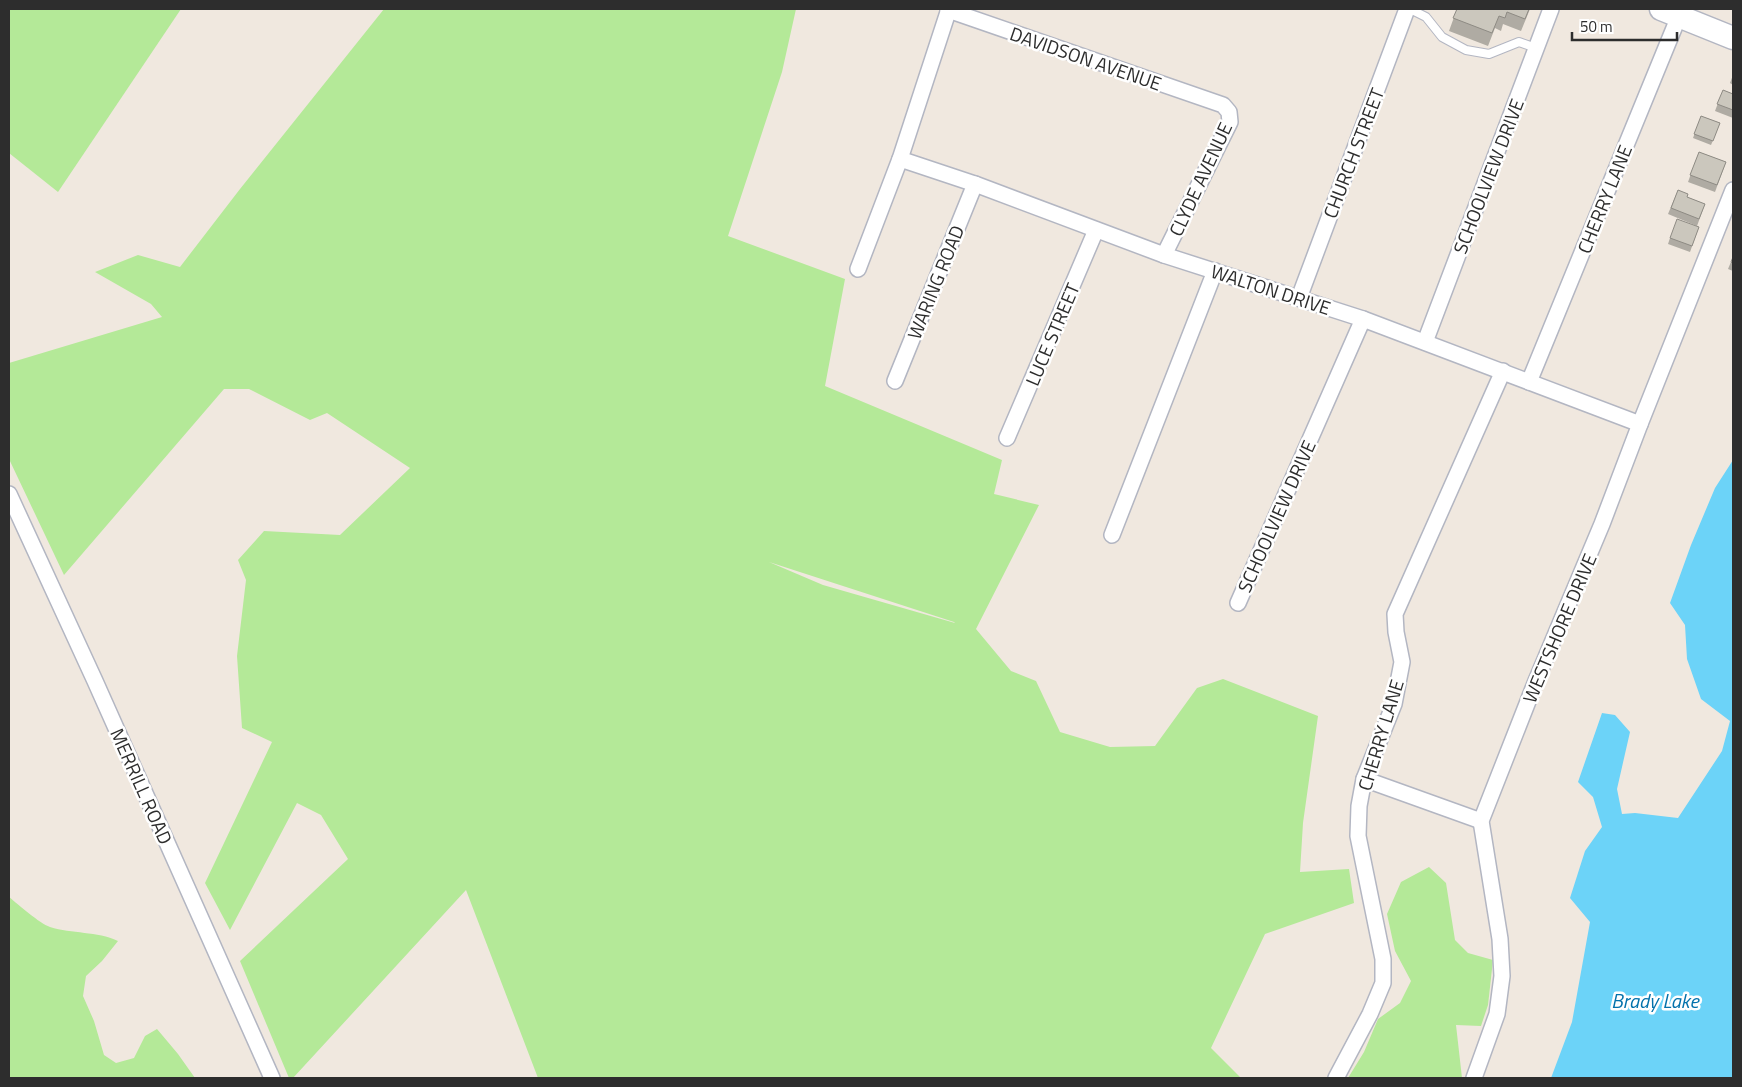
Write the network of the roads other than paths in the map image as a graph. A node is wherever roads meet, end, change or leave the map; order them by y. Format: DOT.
graph roads {
  1 [pos="948,9"];
  2 [pos="1409,9"];
  3 [pos="1551,9"];
  4 [pos="1670,12"];
  5 [pos="1733,38"];
  6 [pos="1536,48"];
  7 [pos="1223,105"];
  8 [pos="900,158"];
  9 [pos="975,184"];
  10 [pos="1733,190"];
  11 [pos="1096,230"];
  12 [pos="1164,255"];
  13 [pos="858,269"];
  14 [pos="1215,271"];
  15 [pos="1299,298"];
  16 [pos="1363,319"];
  17 [pos="1425,342"];
  18 [pos="1503,371"];
  19 [pos="895,381"];
  20 [pos="1529,382"];
  21 [pos="1640,424"];
  22 [pos="1007,438"];
  23 [pos="9,494"];
  24 [pos="1112,535"];
  25 [pos="1238,603"];
  26 [pos="1364,780"];
  27 [pos="1481,821"];
  28 [pos="272,1078"];
  29 [pos="1336,1078"];
  30 [pos="1474,1078"];
  1 -- 7 [label="street, DAVIDSON AVENUE"];
  1 -- 8 [label="street"];
  2 -- 6 [label="lane"];
  2 -- 15 [label="street, CHURCH STREET"];
  3 -- 6 [label="street, SCHOOLVIEW DRIVE"];
  4 -- 5 [label="street"];
  4 -- 20 [label="street, CHERRY LANE"];
  6 -- 17 [label="street, SCHOOLVIEW DRIVE"];
  7 -- 12 [label="street, CLYDE AVENUE"];
  8 -- 9 [label="street, WALTON DRIVE"];
  8 -- 13 [label="street"];
  9 -- 11 [label="street, WALTON DRIVE"];
  9 -- 19 [label="street, WARING ROAD"];
  10 -- 21 [label="street, WESTSHORE DRIVE"];
  11 -- 12 [label="street, WALTON DRIVE"];
  11 -- 22 [label="street, LUCE STREET"];
  12 -- 14 [label="street, WALTON DRIVE"];
  14 -- 15 [label="street, WALTON DRIVE"];
  14 -- 24 [label="street"];
  15 -- 16 [label="street, WALTON DRIVE"];
  16 -- 17 [label="street, WALTON DRIVE"];
  16 -- 25 [label="street, SCHOOLVIEW DRIVE"];
  17 -- 18 [label="street, WALTON DRIVE"];
  18 -- 20 [label="street, WALTON DRIVE"];
  18 -- 26 [label="street, CHERRY LANE"];
  20 -- 21 [label="street, WALTON DRIVE"];
  21 -- 27 [label="street, WESTSHORE DRIVE"];
  23 -- 28 [label="street, MERRILL ROAD"];
  26 -- 27 [label="street"];
  26 -- 29 [label="street, CHERRY LANE"];
  27 -- 30 [label="street"];
}
